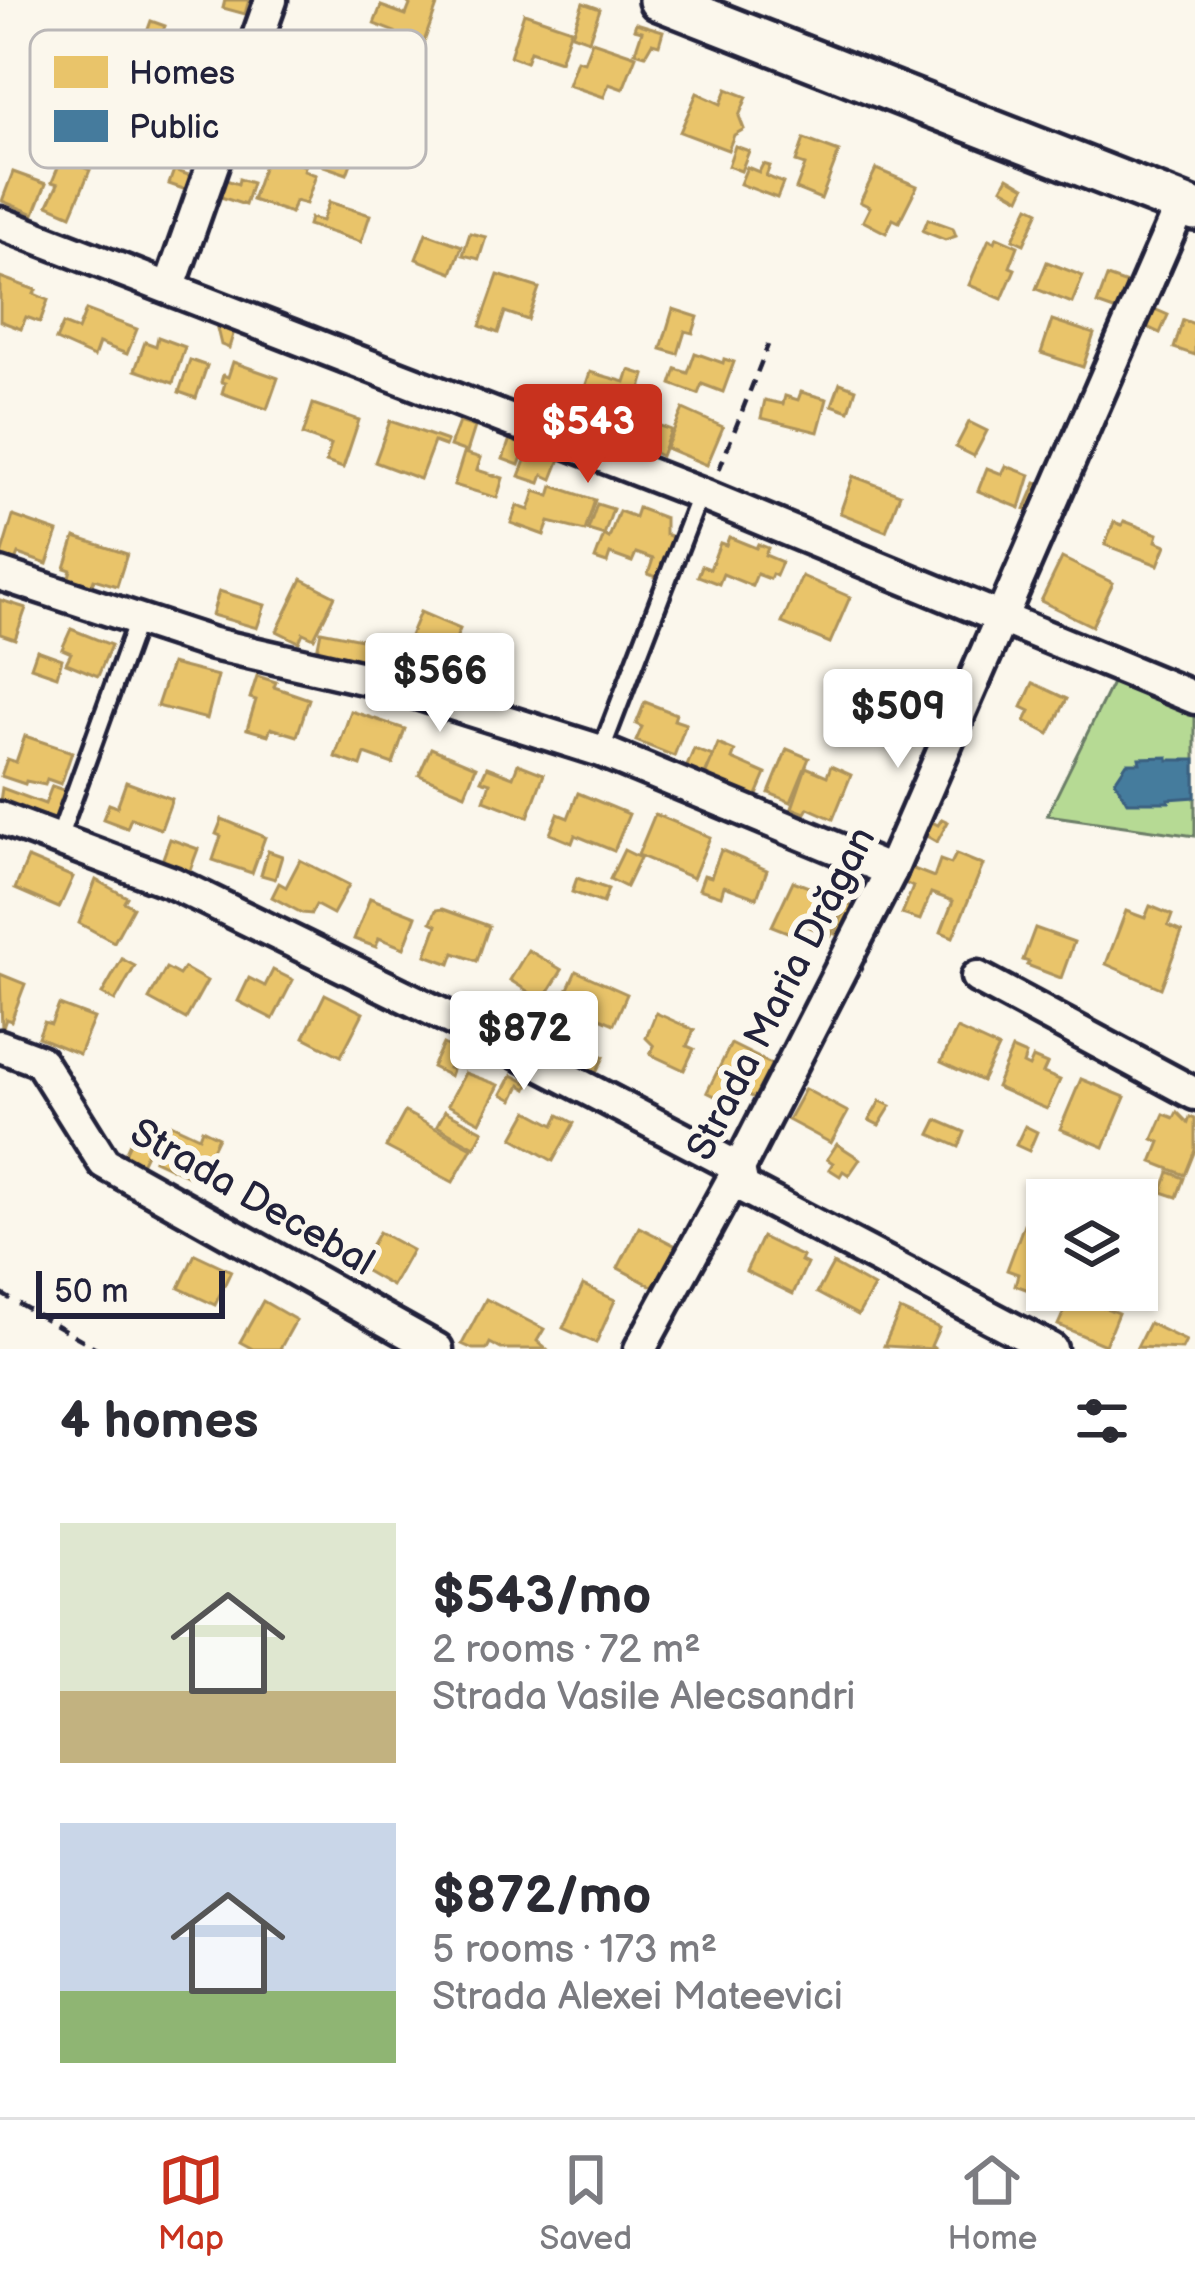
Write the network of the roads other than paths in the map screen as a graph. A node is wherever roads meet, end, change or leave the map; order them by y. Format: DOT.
graph roads {
  1 [pos="271,0"];
  2 [pos="659,0"];
  3 [pos="260,30"];
  4 [pos="212,168"];
  5 [pos="1188,207"];
  6 [pos="0,224"];
  7 [pos="170,286"];
  8 [pos="704,496"];
  9 [pos="0,574"];
  10 [pos="1002,616"];
  11 [pos="137,621"];
  12 [pos="1195,698"];
  13 [pos="601,752"];
  14 [pos="0,818"];
  15 [pos="58,840"];
  16 [pos="891,871"];
  17 [pos="977,977"];
  18 [pos="0,1046"];
  19 [pos="1195,1094"];
  20 [pos="739,1168"];
  21 [pos="437,1349"];
  22 [pos="640,1349"];
  23 [pos="1051,1349"];
  1 -- 3 [label="street"];
  2 -- 5 [label="street"];
  4 -- 7 [label="street"];
  5 -- 10 [label="street, Strada Maria Drăgan"];
  6 -- 7 [label="street"];
  7 -- 8 [label="street"];
  8 -- 10 [label="street"];
  8 -- 13 [label="lane"];
  9 -- 11 [label="street"];
  10 -- 12 [label="street"];
  10 -- 16 [label="street, Strada Maria Drăgan"];
  11 -- 13 [label="street"];
  11 -- 15 [label="lane"];
  13 -- 16 [label="street"];
  14 -- 15 [label="street"];
  15 -- 20 [label="street"];
  16 -- 20 [label="street, Strada Maria Drăgan"];
  17 -- 19 [label="street"];
  18 -- 21 [label="street, Strada Decebal"];
  20 -- 22 [label="street, Strada Maria Drăgan"];
  20 -- 23 [label="street"];
}
